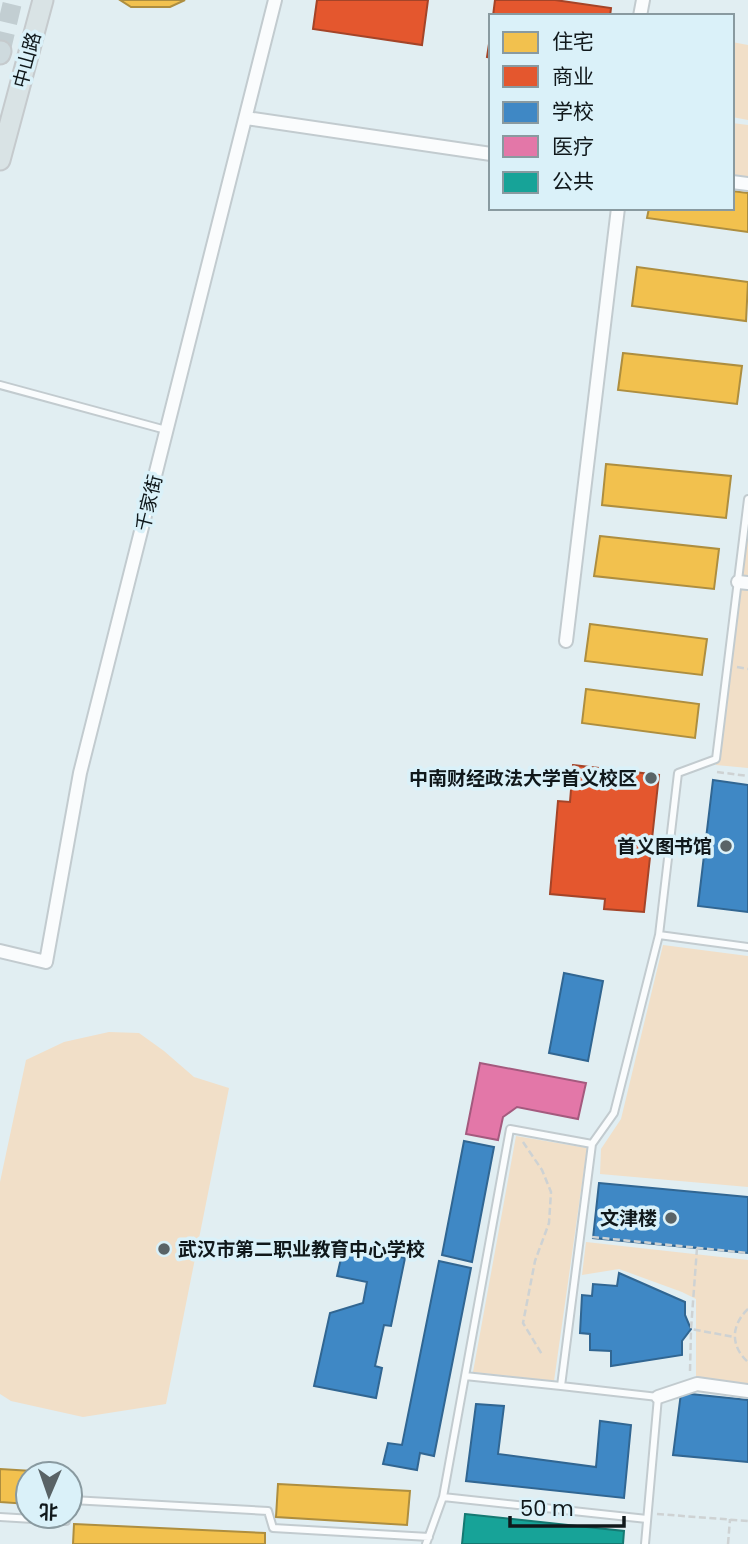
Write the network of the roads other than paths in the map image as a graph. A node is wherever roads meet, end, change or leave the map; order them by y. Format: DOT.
graph roads {
  1 [pos="43,0"];
  2 [pos="275,0"];
  3 [pos="246,118"];
  4 [pos="489,153"];
  5 [pos="0,160"];
  6 [pos="618,210"];
  7 [pos="0,386"];
  8 [pos="168,430"];
  9 [pos="748,499"];
  10 [pos="743,582"];
  11 [pos="565,641"];
  12 [pos="659,935"];
  13 [pos="748,947"];
  14 [pos="0,951"];
  15 [pos="592,1144"];
  16 [pos="465,1376"];
  17 [pos="561,1386"];
  18 [pos="748,1391"];
  19 [pos="658,1397"];
  20 [pos="443,1497"];
  21 [pos="84,1501"];
  22 [pos="647,1516"];
  23 [pos="427,1541"];
  24 [pos="645,1544"];
  1 -- 5 [label="main road, 中山路"];
  2 -- 3 [label="street, 千家街"];
  3 -- 4 [label="street"];
  3 -- 8 [label="street, 千家街"];
  6 -- 11 [label="street"];
  7 -- 8 [label="lane"];
  8 -- 14 [label="street, 千家街"];
  9 -- 10 [label="lane"];
  10 -- 12 [label="lane"];
  12 -- 13 [label="lane"];
  12 -- 15 [label="lane"];
  15 -- 16 [label="lane"];
  15 -- 17 [label="lane"];
  16 -- 17 [label="lane"];
  16 -- 20 [label="lane"];
  17 -- 19 [label="lane"];
  18 -- 19 [label="street"];
  19 -- 22 [label="lane"];
  20 -- 22 [label="lane"];
  20 -- 23 [label="lane"];
  21 -- 23 [label="lane"];
  22 -- 24 [label="lane"];
}
